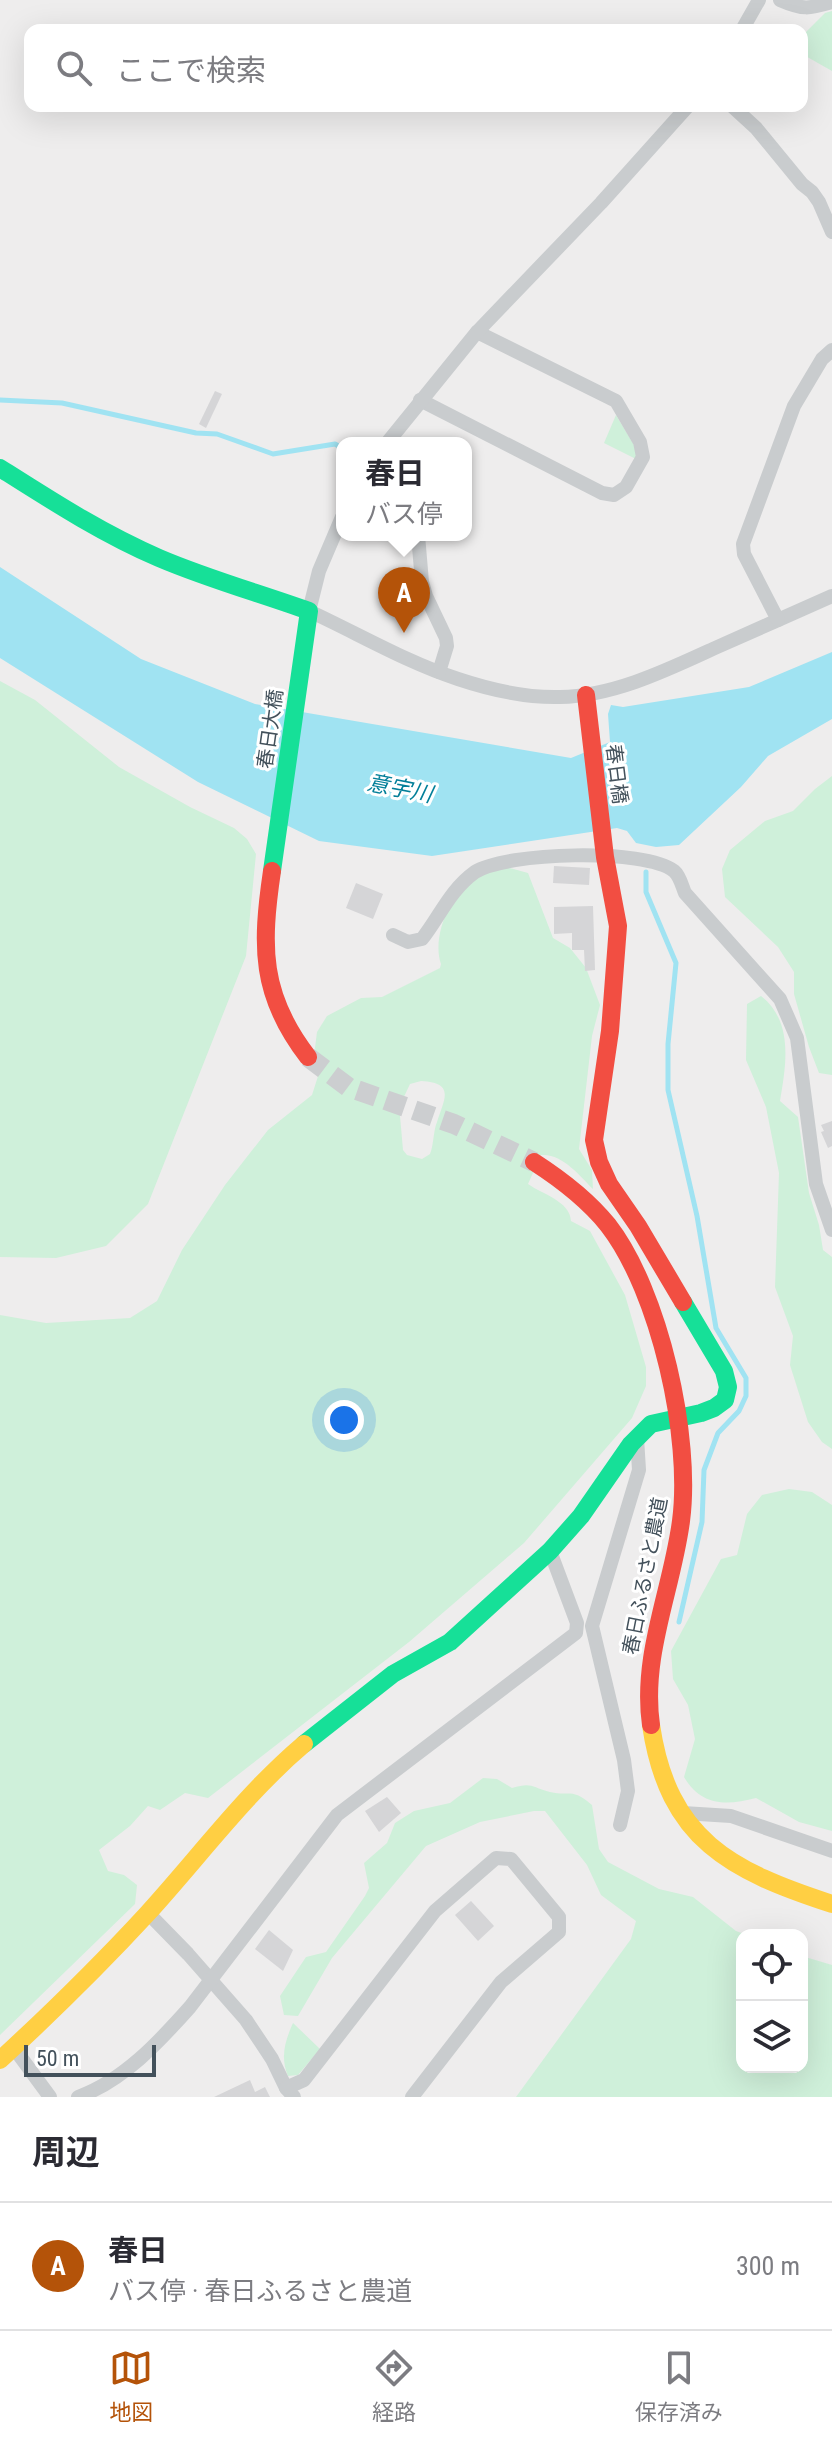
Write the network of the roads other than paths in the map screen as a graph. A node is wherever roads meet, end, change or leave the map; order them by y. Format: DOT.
graph roads {
  1 [pos="759,0"];
  2 [pos="780,0"];
  3 [pos="832,2"];
  4 [pos="745,24"];
  5 [pos="683,112"];
  6 [pos="739,112"];
  7 [pos="832,232"];
  8 [pos="477,332"];
  9 [pos="832,350"];
  10 [pos="420,400"];
  11 [pos="392,437"];
  12 [pos="0,468"];
  13 [pos="336,531"];
  14 [pos="419,541"];
  15 [pos="832,596"];
  16 [pos="308,617"];
  17 [pos="778,620"];
  18 [pos="439,672"];
  19 [pos="586,700"];
  20 [pos="605,852"];
  21 [pos="393,935"];
  22 [pos="308,1057"];
  23 [pos="534,1162"];
  24 [pos="832,1230"];
  25 [pos="678,1417"];
  26 [pos="637,1438"];
  27 [pos="550,1551"];
  28 [pos="592,1626"];
  29 [pos="576,1628"];
  30 [pos="683,1813"];
  31 [pos="620,1825"];
  32 [pos="832,1851"];
  33 [pos="832,1904"];
  34 [pos="148,1913"];
  35 [pos="211,1980"];
  36 [pos="7,2054"];
  37 [pos="290,2092"];
  38 [pos="50,2097"];
  39 [pos="78,2097"];
  40 [pos="412,2097"];
  1 -- 4 [label="street"];
  2 -- 3 [label="street"];
  5 -- 8 [label="street"];
  6 -- 7 [label="street"];
  8 -- 10 [label="street"];
  8 -- 10 [label="street"];
  9 -- 17 [label="street"];
  10 -- 11 [label="street"];
  12 -- 16 [label="street"];
  13 -- 16 [label="street"];
  14 -- 18 [label="street"];
  15 -- 17 [label="street"];
  16 -- 18 [label="street"];
  16 -- 22 [label="street, 春日大橋"];
  17 -- 19 [label="street"];
  18 -- 19 [label="street"];
  19 -- 20 [label="street, 春日橋"];
  20 -- 21 [label="street"];
  20 -- 24 [label="street"];
  20 -- 25 [label="street, 春日橋"];
  23 -- 25 [label="street, 春日ふるさと農道"];
  25 -- 26 [label="street"];
  25 -- 30 [label="street, 春日ふるさと農道"];
  26 -- 27 [label="street"];
  26 -- 28 [label="street"];
  27 -- 29 [label="street"];
  27 -- 34 [label="street"];
  28 -- 29 [label="street"];
  28 -- 31 [label="street"];
  29 -- 35 [label="street"];
  30 -- 32 [label="street"];
  30 -- 33 [label="street, 春日ふるさと農道"];
  34 -- 35 [label="street"];
  34 -- 36 [label="street"];
  35 -- 37 [label="street"];
  35 -- 39 [label="street"];
  36 -- 38 [label="street"];
  37 -- 40 [label="street"];
}
